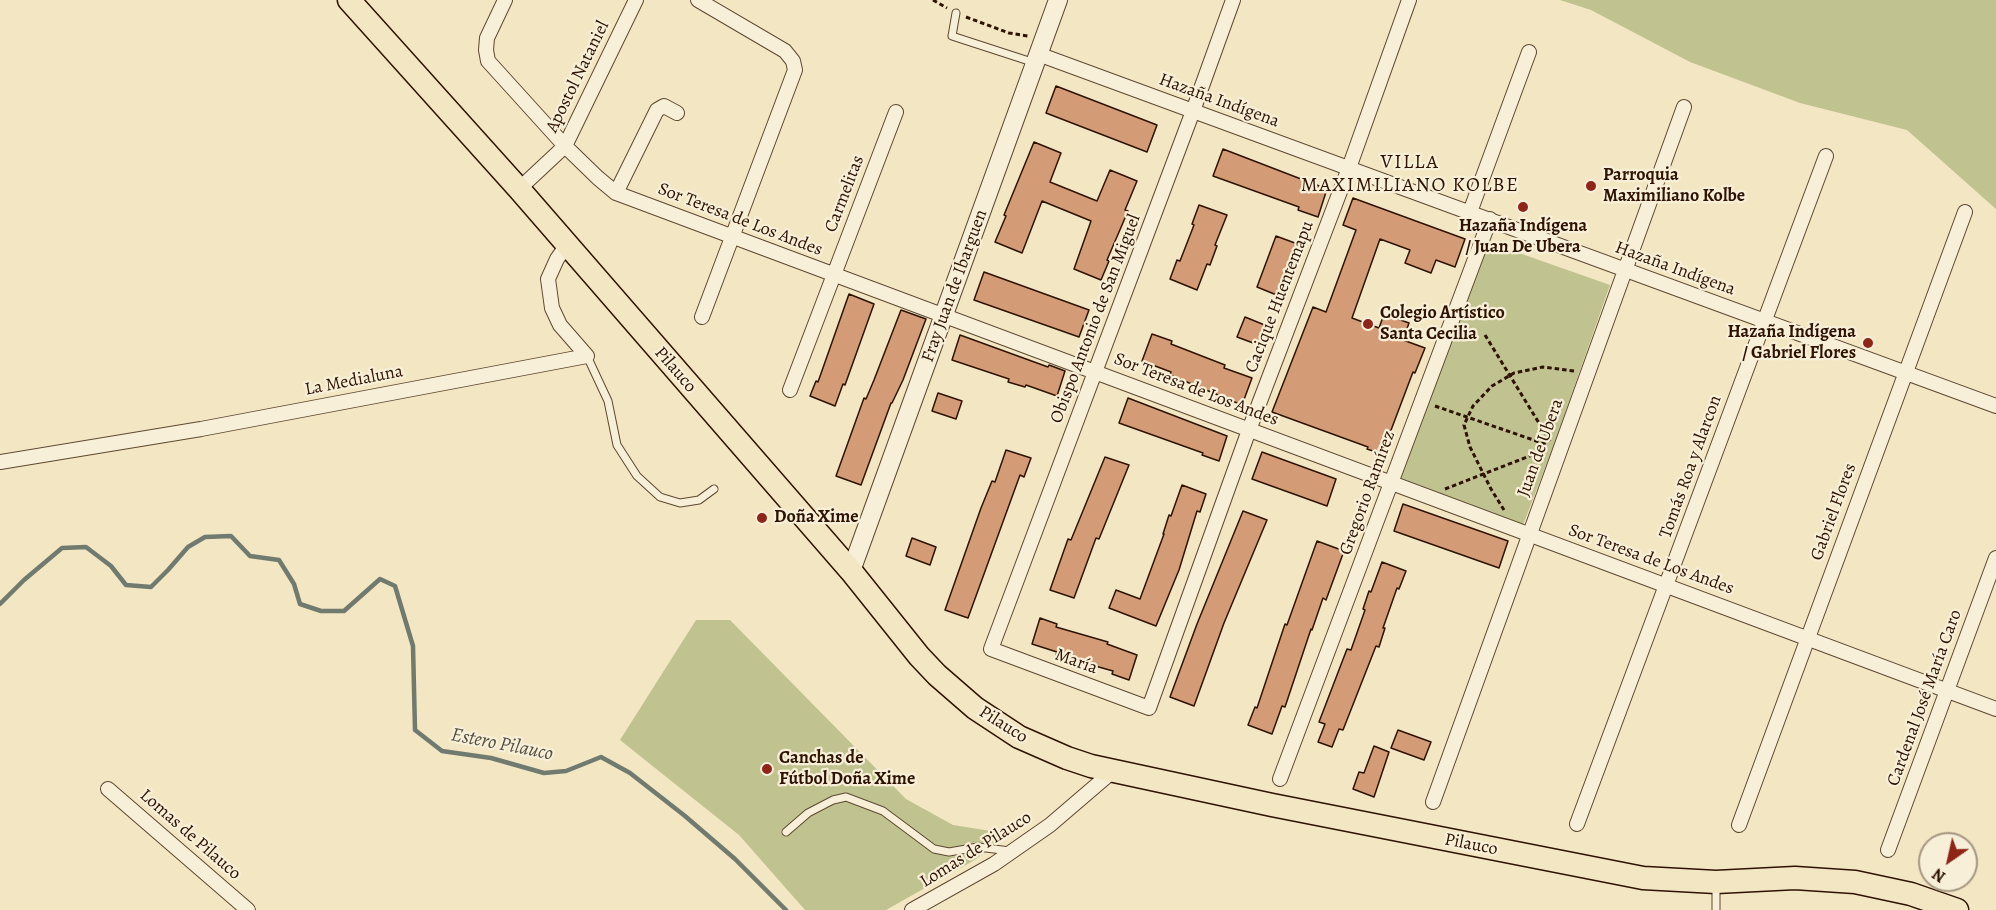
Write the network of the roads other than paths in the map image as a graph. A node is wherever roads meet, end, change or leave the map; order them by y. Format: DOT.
graph roads {
  1 [pos="349,0"];
  2 [pos="505,0"];
  3 [pos="636,0"];
  4 [pos="698,0"];
  5 [pos="1058,0"];
  6 [pos="1233,0"];
  7 [pos="1409,0"];
  8 [pos="956,13"];
  9 [pos="1529,52"];
  10 [pos="1037,58"];
  11 [pos="1684,107"];
  12 [pos="1193,111"];
  13 [pos="896,112"];
  14 [pos="677,113"];
  15 [pos="565,146"];
  16 [pos="1826,156"];
  17 [pos="1348,168"];
  18 [pos="519,189"];
  19 [pos="616,193"];
  20 [pos="1470,212"];
  21 [pos="1965,212"];
  22 [pos="1490,219"];
  23 [pos="732,236"];
  24 [pos="567,245"];
  25 [pos="1625,269"];
  26 [pos="834,274"];
  27 [pos="944,315"];
  28 [pos="702,317"];
  29 [pos="1765,321"];
  30 [pos="587,356"];
  31 [pos="1095,372"];
  32 [pos="1905,372"];
  33 [pos="790,390"];
  34 [pos="1996,406"];
  35 [pos="1250,430"];
  36 [pos="0,462"];
  37 [pos="1391,483"];
  38 [pos="714,489"];
  39 [pos="1529,534"];
  40 [pos="1996,558"];
  41 [pos="851,571"];
  42 [pos="1666,585"];
  43 [pos="1807,638"];
  44 [pos="991,649"];
  45 [pos="1947,691"];
  46 [pos="1149,708"];
  47 [pos="1996,709"];
  48 [pos="1113,771"];
  49 [pos="1280,779"];
  50 [pos="108,789"];
  51 [pos="1433,802"];
  52 [pos="1577,824"];
  53 [pos="1739,825"];
  54 [pos="786,832"];
  55 [pos="1888,850"];
  56 [pos="1012,851"];
  57 [pos="1716,882"];
  58 [pos="248,910"];
  59 [pos="912,910"];
  60 [pos="1716,910"];
  61 [pos="1956,910"];
  1 -- 18 [label="main road, Pilauco"];
  2 -- 15 [label="street, Sor Teresa de Los Andes"];
  3 -- 15 [label="street, Apostol Nataniel"];
  4 -- 23 [label="street"];
  5 -- 10 [label="street, Fray Juan de Ibarguen"];
  6 -- 12 [label="street, Obispo Antonio de San Miguel"];
  7 -- 17 [label="street, Cacique Huentemapu"];
  8 -- 10 [label="lane, Hazaña Indígena"];
  9 -- 20 [label="street"];
  10 -- 12 [label="street, Hazaña Indígena"];
  10 -- 27 [label="street, Fray Juan de Ibarguen"];
  11 -- 25 [label="street, Juan de Ubera"];
  12 -- 17 [label="street, Hazaña Indígena"];
  12 -- 31 [label="street, Obispo Antonio de San Miguel"];
  13 -- 26 [label="street, Carmelitas"];
  14 -- 19 [label="street"];
  15 -- 18 [label="street, Apostol Nataniel"];
  15 -- 19 [label="street, Sor Teresa de Los Andes"];
  16 -- 29 [label="street, Tomás Roa y Alarcon"];
  17 -- 20 [label="street, Hazaña Indígena"];
  17 -- 35 [label="street, Cacique Huentemapu"];
  18 -- 24 [label="main road, Pilauco"];
  19 -- 23 [label="street, Sor Teresa de Los Andes"];
  20 -- 22 [label="street, Hazaña Indígena"];
  21 -- 32 [label="street, Gabriel Flores"];
  22 -- 25 [label="street, Hazaña Indígena"];
  22 -- 37 [label="street, Gregorio Ramírez"];
  23 -- 26 [label="street, Sor Teresa de Los Andes"];
  23 -- 28 [label="street"];
  24 -- 30 [label="street"];
  24 -- 41 [label="main road, Pilauco"];
  25 -- 29 [label="street, Hazaña Indígena"];
  25 -- 39 [label="street, Juan de Ubera"];
  26 -- 27 [label="street, Sor Teresa de Los Andes"];
  26 -- 33 [label="street, Carmelitas"];
  27 -- 31 [label="street, Sor Teresa de Los Andes"];
  27 -- 41 [label="street, Fray Juan de Ibarguen"];
  29 -- 32 [label="street, Hazaña Indígena"];
  29 -- 42 [label="street, Tomás Roa y Alarcon"];
  30 -- 36 [label="street, La Medialuna"];
  30 -- 38 [label="lane"];
  31 -- 35 [label="street, Sor Teresa de Los Andes"];
  31 -- 44 [label="street, Obispo Antonio de San Miguel"];
  32 -- 34 [label="street, Hazaña Indígena"];
  32 -- 43 [label="street, Gabriel Flores"];
  35 -- 37 [label="street, Sor Teresa de Los Andes"];
  35 -- 46 [label="street, Cacique Huentemapu"];
  37 -- 39 [label="street, Sor Teresa de Los Andes"];
  37 -- 49 [label="street, Gregorio Ramírez"];
  39 -- 42 [label="street, Sor Teresa de Los Andes"];
  39 -- 51 [label="street, Juan de Ubera"];
  40 -- 45 [label="street, Cardenal José María Caro"];
  41 -- 48 [label="main road, Pilauco"];
  42 -- 43 [label="street, Sor Teresa de Los Andes"];
  42 -- 52 [label="street, Tomás Roa y Alarcon"];
  43 -- 45 [label="street, Sor Teresa de Los Andes"];
  43 -- 53 [label="street, Gabriel Flores"];
  44 -- 46 [label="street, María"];
  45 -- 47 [label="street, Sor Teresa de Los Andes"];
  45 -- 55 [label="street, Cardenal José María Caro"];
  48 -- 56 [label="street, Lomas de Pilauco"];
  48 -- 57 [label="main road, Pilauco"];
  50 -- 58 [label="street, Lomas de Pilauco"];
  54 -- 56 [label="lane"];
  56 -- 59 [label="street, Lomas de Pilauco"];
  57 -- 60 [label="lane"];
  57 -- 61 [label="main road, Pilauco"];
}
